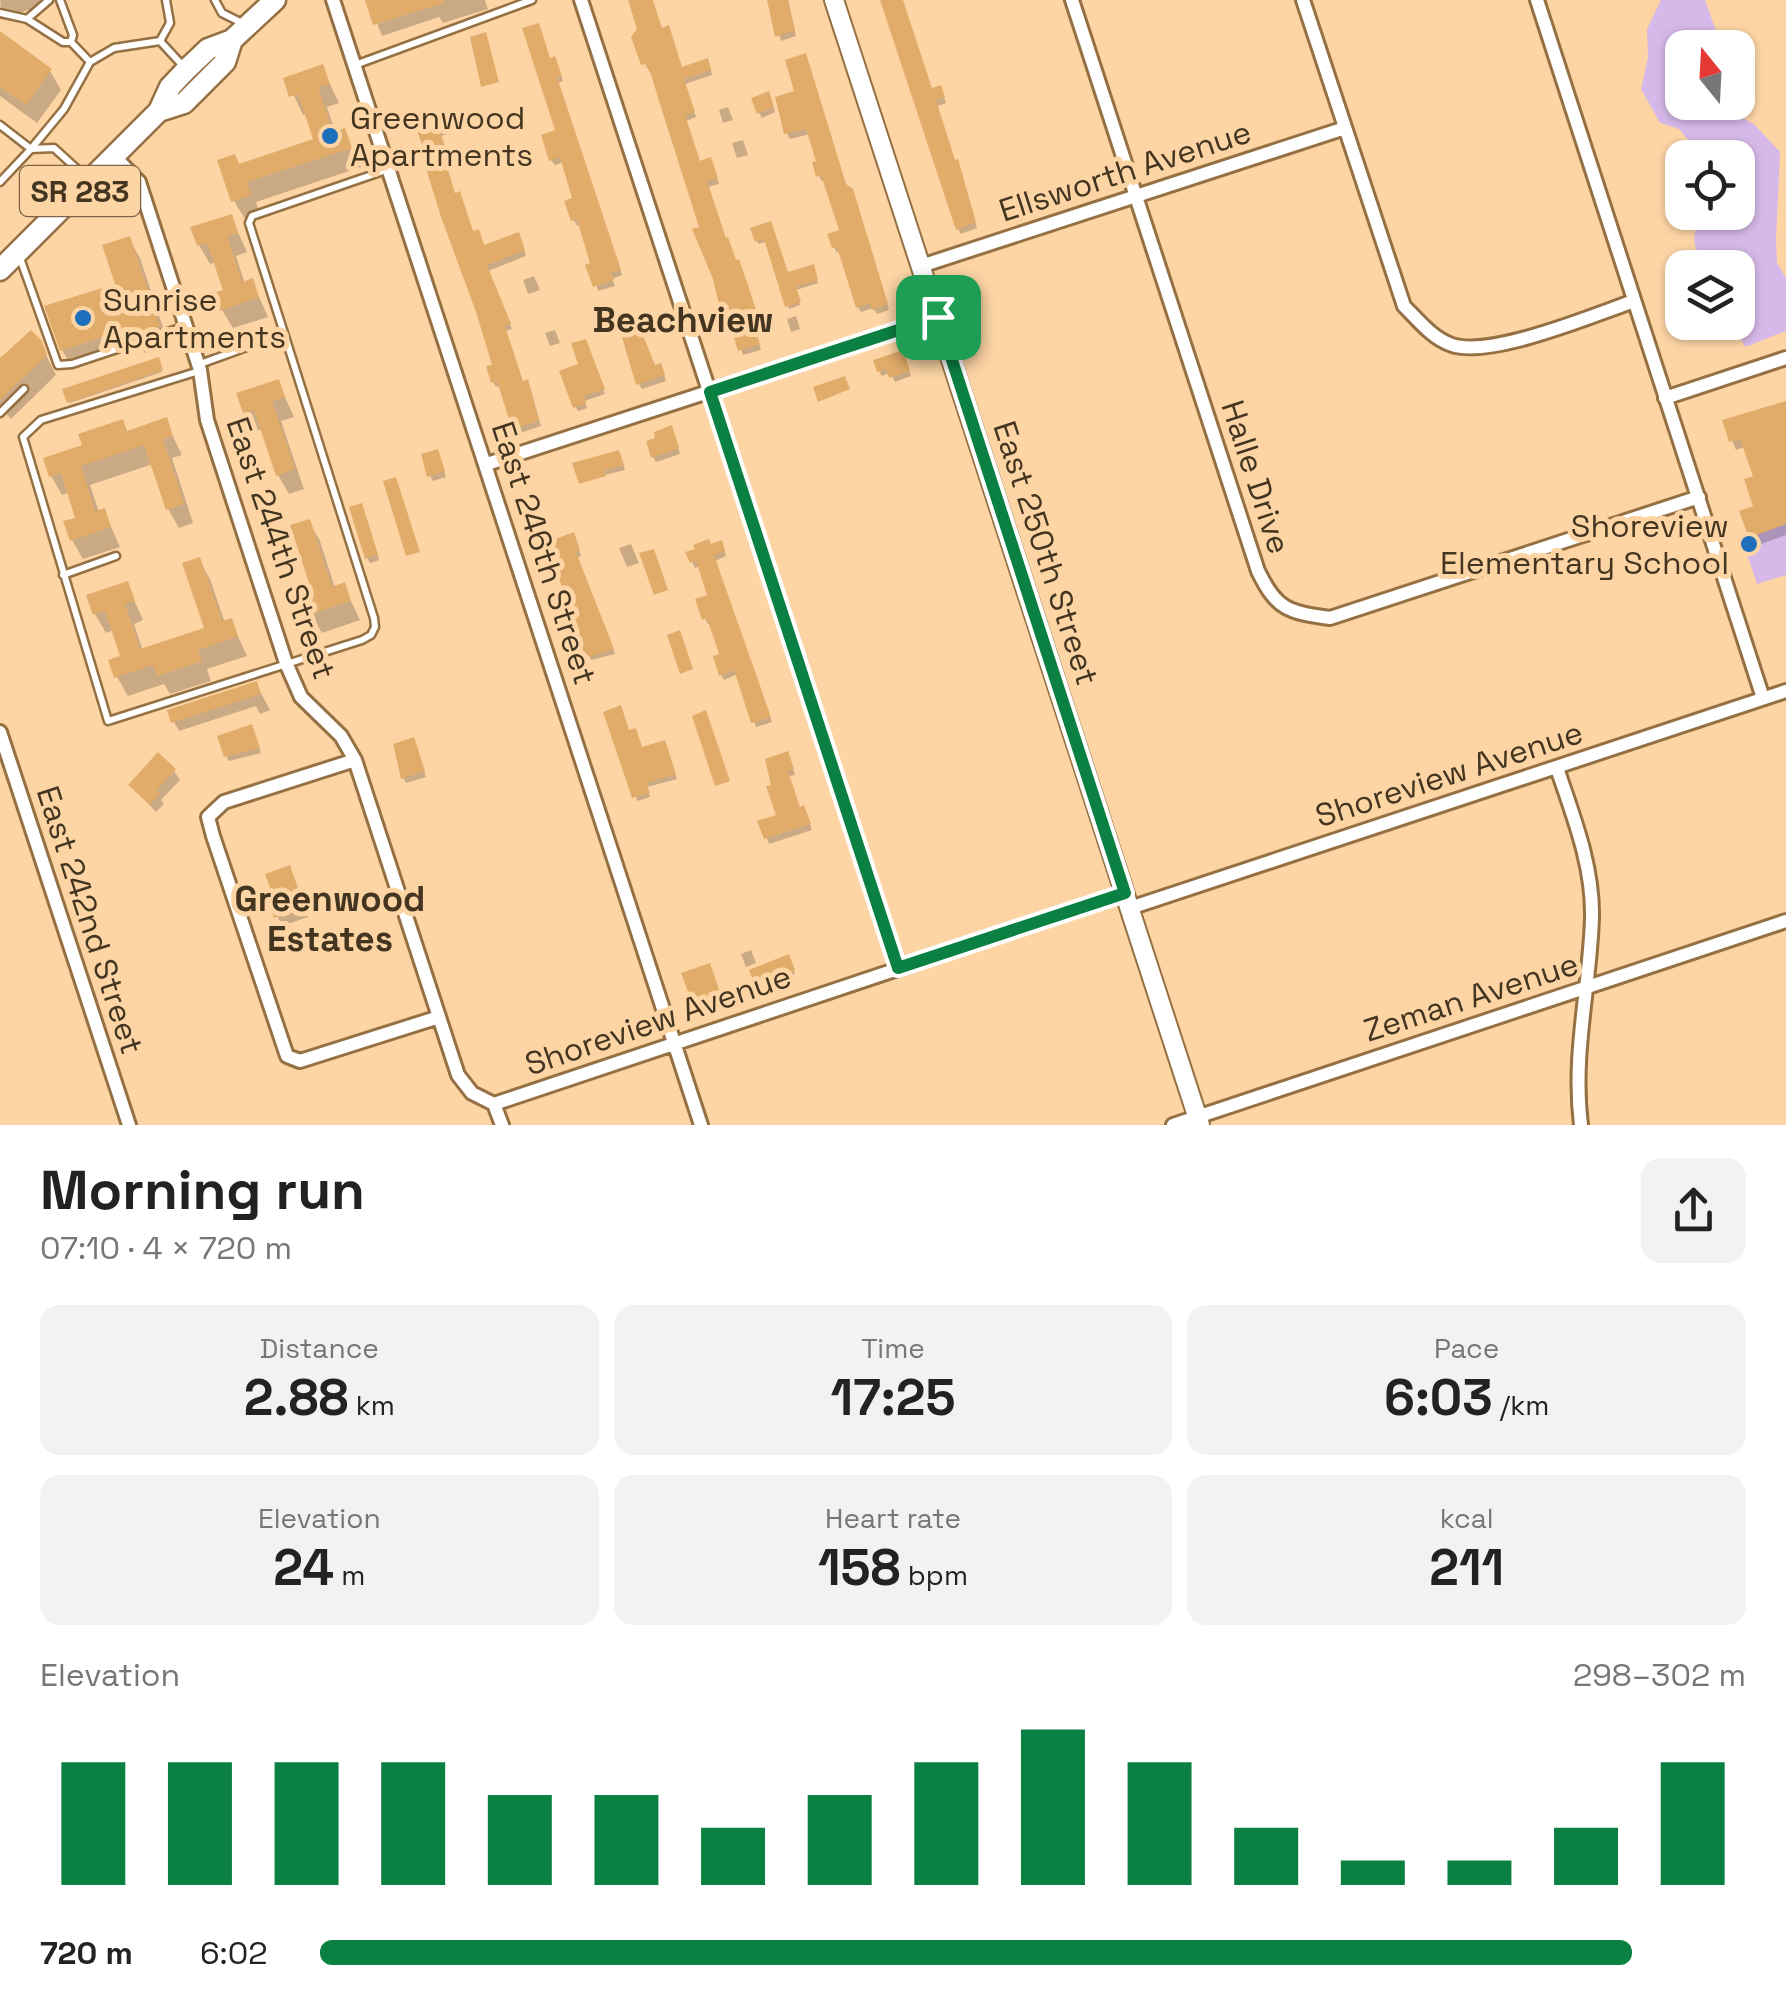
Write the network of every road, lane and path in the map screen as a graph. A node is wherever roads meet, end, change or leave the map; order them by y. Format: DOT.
graph roads {
  1 [pos="49,0"];
  2 [pos="60,0"];
  3 [pos="166,0"];
  4 [pos="216,0"];
  5 [pos="274,0"];
  6 [pos="333,0"];
  7 [pos="532,0"];
  8 [pos="581,0"];
  9 [pos="834,0"];
  10 [pos="1072,0"];
  11 [pos="1303,0"];
  12 [pos="1537,0"];
  13 [pos="0,13"];
  14 [pos="27,19"];
  15 [pos="240,33"];
  16 [pos="160,41"];
  17 [pos="71,42"];
  18 [pos="90,62"];
  19 [pos="355,65"];
  20 [pos="187,70"];
  21 [pos="159,111"];
  22 [pos="0,124"];
  23 [pos="1345,128"];
  24 [pos="31,149"];
  25 [pos="114,156"];
  26 [pos="390,169"];
  27 [pos="90,180"];
  28 [pos="0,182"];
  29 [pos="1135,197"];
  30 [pos="18,252"];
  31 [pos="922,266"];
  32 [pos="0,270"];
  33 [pos="1634,301"];
  34 [pos="938,317"];
  35 [pos="186,326"];
  36 [pos="283,330"];
  37 [pos="1786,358"];
  38 [pos="199,368"];
  39 [pos="24,389"];
  40 [pos="710,392"];
  41 [pos="1665,398"];
  42 [pos="0,413"];
  43 [pos="487,464"];
  44 [pos="1699,497"];
  45 [pos="116,556"];
  46 [pos="62,575"];
  47 [pos="286,663"];
  48 [pos="1786,691"];
  49 [pos="1764,698"];
  50 [pos="0,732"];
  51 [pos="355,760"];
  52 [pos="1557,768"];
  53 [pos="1127,900"];
  54 [pos="1786,921"];
  55 [pos="898,968"];
  56 [pos="1585,988"];
  57 [pos="439,1017"];
  58 [pos="674,1044"];
  59 [pos="494,1104"];
  60 [pos="1198,1121"];
  61 [pos="128,1125"];
  62 [pos="502,1125"];
  63 [pos="700,1125"];
  64 [pos="1173,1125"];
  65 [pos="1581,1125"];
  1 -- 14 [label="lane"];
  2 -- 17 [label="lane"];
  3 -- 16 [label="lane"];
  4 -- 15 [label="lane"];
  5 -- 15 [label="main road, SR 283"];
  6 -- 19 [label="street, East 246th Street"];
  7 -- 19 [label="lane"];
  8 -- 40 [label="street"];
  9 -- 31 [label="street, East 250th Street"];
  10 -- 29 [label="street, Halle Drive"];
  11 -- 23 [label="street"];
  12 -- 33 [label="street"];
  13 -- 14 [label="lane"];
  14 -- 17 [label="lane"];
  15 -- 20 [label="main road, SR 283"];
  15 -- 21 [label="main road, SR 283"];
  16 -- 18 [label="lane"];
  16 -- 20 [label="lane"];
  17 -- 18 [label="lane"];
  18 -- 24 [label="lane"];
  19 -- 26 [label="street, East 246th Street"];
  20 -- 21 [label="main road, SR 283"];
  21 -- 25 [label="main road, SR 283"];
  22 -- 24 [label="lane"];
  23 -- 29 [label="street, Ellsworth Avenue"];
  23 -- 33 [label="street"];
  24 -- 27 [label="lane"];
  24 -- 28 [label="lane"];
  25 -- 27 [label="main road, SR 283"];
  25 -- 35 [label="street, East 244th Street"];
  26 -- 36 [label="lane"];
  26 -- 43 [label="street, East 246th Street"];
  27 -- 30 [label="main road, SR 283"];
  29 -- 31 [label="street, Ellsworth Avenue"];
  29 -- 44 [label="street, Halle Drive"];
  30 -- 32 [label="main road, SR 283"];
  30 -- 35 [label="lane"];
  31 -- 34 [label="street, East 250th Street"];
  33 -- 41 [label="street"];
  34 -- 40 [label="street"];
  34 -- 53 [label="street, East 250th Street"];
  35 -- 38 [label="street, East 244th Street"];
  36 -- 38 [label="lane"];
  36 -- 47 [label="lane"];
  37 -- 41 [label="street"];
  38 -- 46 [label="lane"];
  38 -- 47 [label="street, East 244th Street"];
  39 -- 42 [label="lane"];
  40 -- 43 [label="street"];
  40 -- 55 [label="street"];
  41 -- 44 [label="street"];
  43 -- 58 [label="street, East 246th Street"];
  44 -- 49 [label="street"];
  45 -- 46 [label="lane"];
  46 -- 47 [label="lane"];
  47 -- 51 [label="street, East 244th Street"];
  48 -- 49 [label="street, Shoreview Avenue"];
  49 -- 52 [label="street, Shoreview Avenue"];
  50 -- 61 [label="street, East 242nd Street"];
  51 -- 57 [label="street, East 244th Street"];
  51 -- 57 [label="street"];
  52 -- 53 [label="street, Shoreview Avenue"];
  52 -- 56 [label="street"];
  53 -- 55 [label="street, Shoreview Avenue"];
  53 -- 60 [label="street, East 250th Street"];
  54 -- 56 [label="street, Zeman Avenue"];
  55 -- 58 [label="street, Shoreview Avenue"];
  56 -- 60 [label="street, Zeman Avenue"];
  56 -- 65 [label="street"];
  57 -- 59 [label="street, East 244th Street"];
  58 -- 59 [label="street, Shoreview Avenue"];
  58 -- 63 [label="street, East 246th Street"];
  59 -- 62 [label="street"];
  60 -- 64 [label="street, Zeman Avenue"];
}
